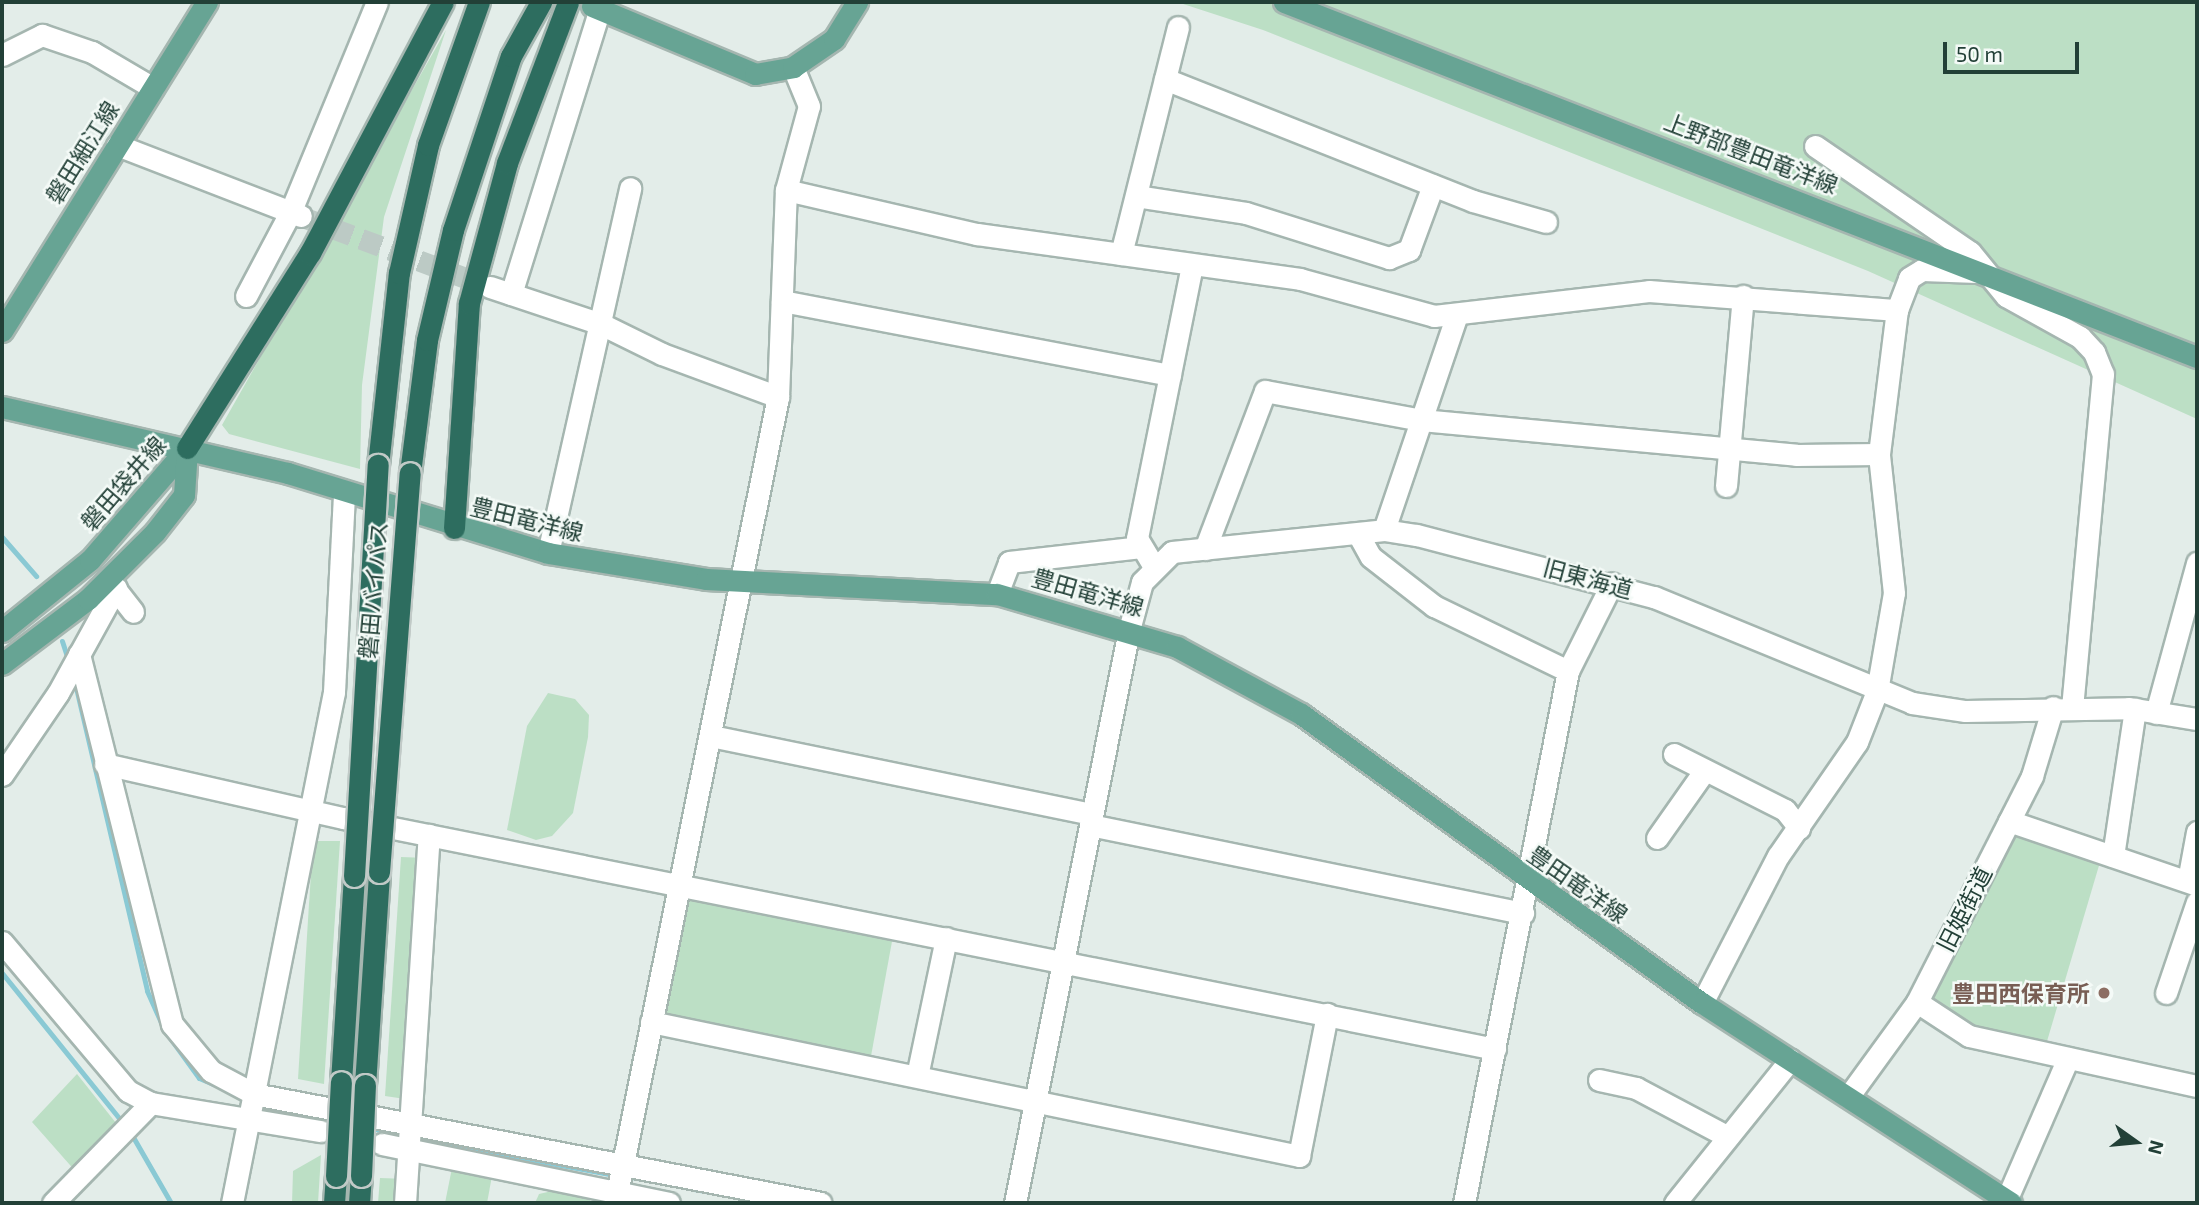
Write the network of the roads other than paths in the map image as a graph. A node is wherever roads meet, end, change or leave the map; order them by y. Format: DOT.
graph roads {
  1 [pos="207,2"];
  2 [pos="377,2"];
  3 [pos="443,2"];
  4 [pos="479,2"];
  5 [pos="541,2"];
  6 [pos="568,2"];
  7 [pos="857,2"];
  8 [pos="1284,2"];
  9 [pos="596,7"];
  10 [pos="1178,27"];
  11 [pos="2,56"];
  12 [pos="2,63"];
  13 [pos="793,67"];
  14 [pos="1165,79"];
  15 [pos="153,88"];
  16 [pos="117,145"];
  17 [pos="1815,146"];
  18 [pos="1433,185"];
  19 [pos="630,188"];
  20 [pos="786,190"];
  21 [pos="1136,196"];
  22 [pos="297,215"];
  23 [pos="1546,222"];
  24 [pos="1121,254"];
  25 [pos="1192,264"];
  26 [pos="1983,272"];
  27 [pos="490,287"];
  28 [pos="511,294"];
  29 [pos="246,296"];
  30 [pos="1743,296"];
  31 [pos="782,301"];
  32 [pos="1897,310"];
  33 [pos="1457,314"];
  34 [pos="601,324"];
  35 [pos="2,331"];
  36 [pos="2197,357"];
  37 [pos="1170,375"];
  38 [pos="778,397"];
  39 [pos="2,407"];
  40 [pos="1421,420"];
  41 [pos="187,448"];
  42 [pos="1728,449"];
  43 [pos="1879,454"];
  44 [pos="1726,486"];
  45 [pos="344,492"];
  46 [pos="454,528"];
  47 [pos="1384,530"];
  48 [pos="1358,534"];
  49 [pos="1141,547"];
  50 [pos="1205,549"];
  51 [pos="548,553"];
  52 [pos="2197,563"];
  53 [pos="1153,565"];
  54 [pos="738,582"];
  55 [pos="1612,583"];
  56 [pos="112,584"];
  57 [pos="997,594"];
  58 [pos="132,612"];
  59 [pos="1129,630"];
  60 [pos="2,631"];
  61 [pos="79,654"];
  62 [pos="2,664"];
  63 [pos="1568,671"];
  64 [pos="1877,691"];
  65 [pos="2063,707"];
  66 [pos="2135,709"];
  67 [pos="2156,713"];
  68 [pos="2197,719"];
  69 [pos="711,736"];
  70 [pos="1674,754"];
  71 [pos="105,764"];
  72 [pos="1705,770"];
  73 [pos="2,775"];
  74 [pos="314,811"];
  75 [pos="1091,820"];
  76 [pos="2009,821"];
  77 [pos="1799,828"];
  78 [pos="2197,832"];
  79 [pos="429,835"];
  80 [pos="1657,838"];
  81 [pos="2113,856"];
  82 [pos="1529,883"];
  83 [pos="2192,883"];
  84 [pos="680,884"];
  85 [pos="2197,902"];
  86 [pos="1523,912"];
  87 [pos="946,938"];
  88 [pos="2,943"];
  89 [pos="1063,962"];
  90 [pos="2166,993"];
  91 [pos="1917,1002"];
  92 [pos="1702,1003"];
  93 [pos="1327,1014"];
  94 [pos="651,1022"];
  95 [pos="1495,1049"];
  96 [pos="2068,1058"];
  97 [pos="1790,1060"];
  98 [pos="917,1076"];
  99 [pos="1599,1080"];
  100 [pos="2197,1086"];
  101 [pos="254,1094"];
  102 [pos="1848,1097"];
  103 [pos="1035,1101"];
  104 [pos="151,1103"];
  105 [pos="249,1117"];
  106 [pos="412,1121"];
  107 [pos="321,1132"];
  108 [pos="1728,1137"];
  109 [pos="382,1144"];
  110 [pos="408,1150"];
  111 [pos="622,1162"];
  112 [pos="616,1198"];
  113 [pos="2007,1202"];
  114 [pos="53,1203"];
  115 [pos="232,1203"];
  116 [pos="334,1203"];
  117 [pos="359,1203"];
  118 [pos="405,1203"];
  119 [pos="669,1203"];
  120 [pos="821,1203"];
  121 [pos="1015,1203"];
  122 [pos="1467,1203"];
  123 [pos="1675,1203"];
  1 -- 15 [label="main road, 磐田細江線"];
  2 -- 22 [label="street"];
  3 -- 41 [label="highway"];
  4 -- 116 [label="highway, 磐田バイパス, bridge"];
  5 -- 117 [label="highway, 磐田バイパス, bridge"];
  6 -- 46 [label="highway"];
  7 -- 13 [label="main road"];
  8 -- 26 [label="main road, 上野部豊田竜洋線"];
  9 -- 13 [label="main road"];
  9 -- 28 [label="street"];
  10 -- 14 [label="street"];
  11 -- 12 [label="street"];
  11 -- 15 [label="street"];
  13 -- 20 [label="street"];
  14 -- 18 [label="street"];
  14 -- 21 [label="street"];
  15 -- 16 [label="main road, 磐田細江線"];
  16 -- 22 [label="street"];
  16 -- 35 [label="main road, 磐田細江線"];
  17 -- 26 [label="street, 旧姫街道"];
  18 -- 21 [label="street"];
  18 -- 23 [label="street"];
  19 -- 34 [label="street"];
  20 -- 24 [label="street"];
  20 -- 31 [label="street"];
  21 -- 24 [label="street"];
  22 -- 29 [label="street"];
  24 -- 25 [label="street"];
  25 -- 33 [label="street"];
  25 -- 37 [label="street"];
  26 -- 32 [label="street"];
  26 -- 36 [label="main road, 上野部豊田竜洋線"];
  26 -- 65 [label="street, 旧姫街道"];
  27 -- 28 [label="street"];
  28 -- 34 [label="street"];
  30 -- 32 [label="street"];
  30 -- 33 [label="street"];
  30 -- 42 [label="street"];
  31 -- 37 [label="street"];
  31 -- 38 [label="street"];
  32 -- 43 [label="street"];
  33 -- 40 [label="street"];
  34 -- 38 [label="street"];
  34 -- 51 [label="street"];
  37 -- 49 [label="street"];
  38 -- 54 [label="street"];
  39 -- 41 [label="main road, 豊田竜洋線"];
  40 -- 42 [label="street"];
  40 -- 47 [label="street"];
  40 -- 50 [label="street"];
  41 -- 45 [label="main road, 豊田竜洋線"];
  41 -- 56 [label="main road, 磐田袋井線"];
  41 -- 60 [label="main road, 磐田袋井線"];
  42 -- 43 [label="street"];
  42 -- 44 [label="street"];
  43 -- 64 [label="street"];
  45 -- 46 [label="main road, 豊田竜洋線"];
  45 -- 74 [label="street"];
  46 -- 51 [label="main road, 豊田竜洋線"];
  47 -- 48 [label="street, 旧東海道"];
  47 -- 55 [label="street, 旧東海道"];
  48 -- 50 [label="street, 旧東海道"];
  48 -- 63 [label="street"];
  49 -- 53 [label="street"];
  49 -- 57 [label="street"];
  50 -- 53 [label="street, 旧東海道"];
  51 -- 54 [label="main road, 豊田竜洋線"];
  52 -- 67 [label="street"];
  53 -- 59 [label="street"];
  54 -- 57 [label="main road, 豊田竜洋線"];
  54 -- 69 [label="street"];
  55 -- 63 [label="street"];
  55 -- 64 [label="street, 旧東海道"];
  56 -- 58 [label="street"];
  56 -- 61 [label="street"];
  56 -- 62 [label="main road, 磐田袋井線"];
  57 -- 59 [label="main road, 豊田竜洋線"];
  59 -- 75 [label="street"];
  59 -- 82 [label="main road, 豊田竜洋線"];
  61 -- 71 [label="street"];
  61 -- 73 [label="street"];
  63 -- 82 [label="street"];
  64 -- 65 [label="street, 旧東海道"];
  64 -- 77 [label="street"];
  65 -- 66 [label="street, 旧東海道"];
  65 -- 76 [label="street, 旧姫街道"];
  66 -- 67 [label="street, 旧東海道"];
  66 -- 81 [label="street"];
  67 -- 68 [label="street, 旧東海道"];
  69 -- 75 [label="street"];
  69 -- 84 [label="street"];
  70 -- 72 [label="street"];
  71 -- 74 [label="street"];
  71 -- 101 [label="street"];
  72 -- 77 [label="street"];
  72 -- 80 [label="street"];
  74 -- 79 [label="street"];
  74 -- 101 [label="street"];
  75 -- 86 [label="street"];
  75 -- 89 [label="street"];
  76 -- 81 [label="street"];
  76 -- 91 [label="street, 旧姫街道"];
  77 -- 92 [label="street"];
  78 -- 83 [label="street"];
  79 -- 84 [label="street"];
  79 -- 106 [label="street"];
  81 -- 83 [label="street"];
  82 -- 86 [label="street"];
  82 -- 92 [label="main road, 豊田竜洋線"];
  84 -- 87 [label="street"];
  84 -- 94 [label="street"];
  85 -- 90 [label="street"];
  86 -- 95 [label="street"];
  87 -- 89 [label="street"];
  87 -- 98 [label="street"];
  88 -- 104 [label="street"];
  89 -- 93 [label="street"];
  89 -- 103 [label="street"];
  91 -- 96 [label="street"];
  91 -- 102 [label="street, 旧姫街道"];
  92 -- 97 [label="main road, 豊田竜洋線"];
  93 -- 95 [label="street"];
  93 -- 103 [label="street"];
  94 -- 98 [label="street"];
  94 -- 111 [label="street"];
  95 -- 122 [label="street"];
  96 -- 100 [label="street"];
  96 -- 113 [label="street"];
  97 -- 102 [label="main road, 豊田竜洋線"];
  97 -- 108 [label="street"];
  98 -- 103 [label="street"];
  99 -- 108 [label="street"];
  101 -- 105 [label="street"];
  101 -- 106 [label="street"];
  102 -- 113 [label="main road, 豊田竜洋線"];
  103 -- 121 [label="street"];
  104 -- 105 [label="street"];
  104 -- 114 [label="street"];
  105 -- 107 [label="street"];
  105 -- 115 [label="street"];
  106 -- 110 [label="street"];
  106 -- 111 [label="street"];
  108 -- 123 [label="street"];
  109 -- 110 [label="street"];
  110 -- 112 [label="street"];
  110 -- 118 [label="street"];
  111 -- 112 [label="street"];
  111 -- 120 [label="street"];
  112 -- 119 [label="street"];
}
